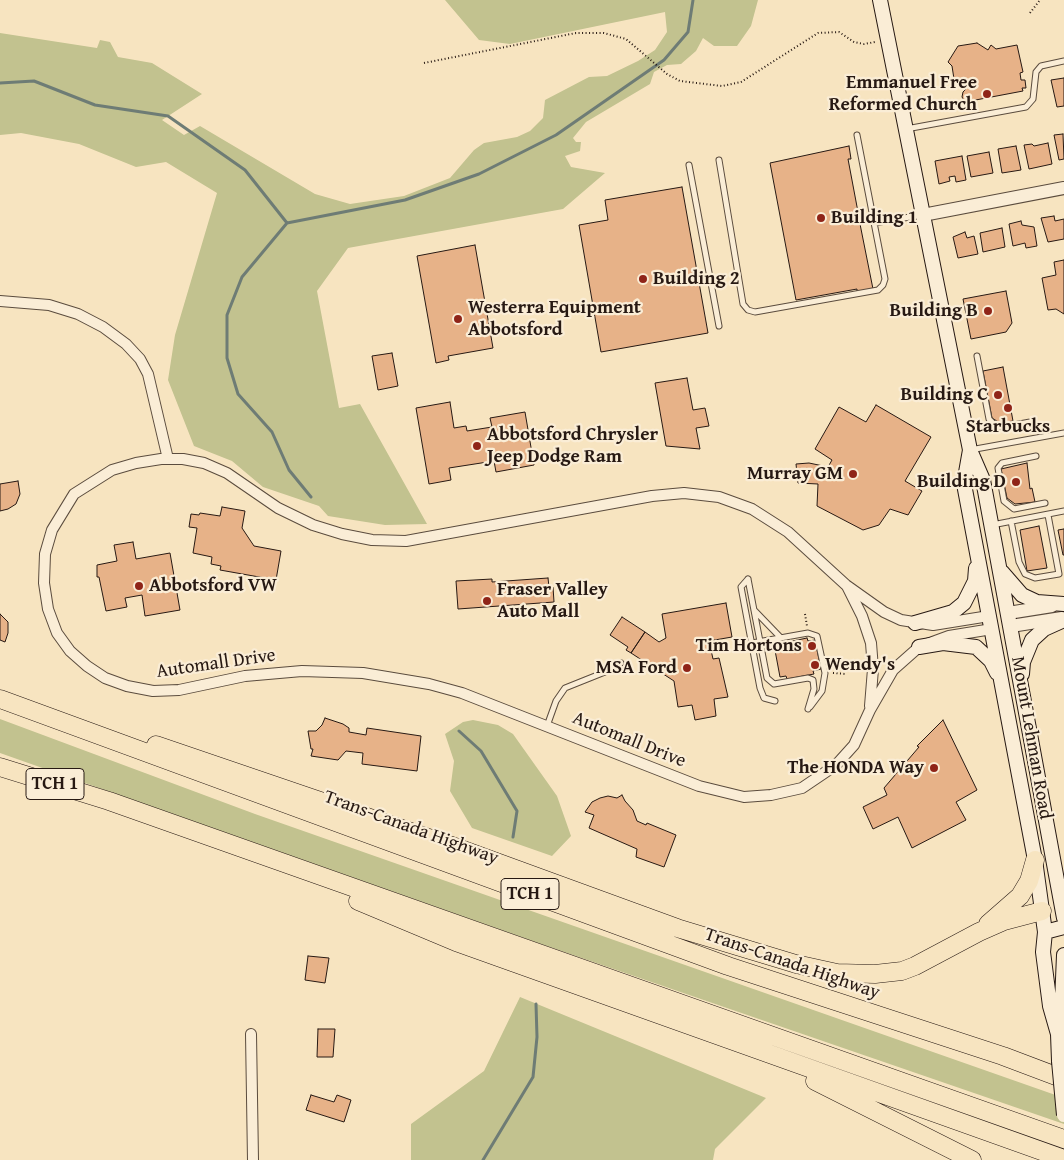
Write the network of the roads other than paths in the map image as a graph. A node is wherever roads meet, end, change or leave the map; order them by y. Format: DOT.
graph roads {
  1 [pos="880,0"];
  2 [pos="1064,61"];
  3 [pos="906,130"];
  4 [pos="857,135"];
  5 [pos="719,160"];
  6 [pos="690,165"];
  7 [pos="1064,188"];
  8 [pos="923,214"];
  9 [pos="874,223"];
  10 [pos="0,301"];
  11 [pos="719,326"];
  12 [pos="977,356"];
  13 [pos="1030,422"];
  14 [pos="1064,434"];
  15 [pos="970,450"];
  16 [pos="1036,456"];
  17 [pos="168,459"];
  18 [pos="1045,503"];
  19 [pos="1064,511"];
  20 [pos="1048,515"];
  21 [pos="1011,522"];
  22 [pos="991,525"];
  23 [pos="977,555"];
  24 [pos="1000,569"];
  25 [pos="1062,576"];
  26 [pos="846,585"];
  27 [pos="1064,604"];
  28 [pos="754,610"];
  29 [pos="1064,619"];
  30 [pos="1009,620"];
  31 [pos="915,622"];
  32 [pos="991,623"];
  33 [pos="781,638"];
  34 [pos="763,641"];
  35 [pos="752,644"];
  36 [pos="919,647"];
  37 [pos="621,663"];
  38 [pos="1021,684"];
  39 [pos="1003,687"];
  40 [pos="0,697"];
  41 [pos="775,701"];
  42 [pos="870,710"];
  43 [pos="546,726"];
  44 [pos="0,767"];
  45 [pos="109,801"];
  46 [pos="1035,860"];
  47 [pos="1064,910"];
  48 [pos="1042,911"];
  49 [pos="1064,927"];
  50 [pos="979,932"];
  51 [pos="1045,932"];
  52 [pos="1064,954"];
  53 [pos="251,1034"];
  54 [pos="1058,1034"];
  55 [pos="752,1049"];
  56 [pos="1064,1077"];
  57 [pos="1064,1115"];
  58 [pos="1064,1139"];
  59 [pos="1064,1159"];
  60 [pos="254,1160"];
  61 [pos="972,1160"];
  1 -- 3 [label="main road, Mount Lehman Road"];
  2 -- 3 [label="lane"];
  3 -- 8 [label="main road, Mount Lehman Road"];
  4 -- 9 [label="lane"];
  5 -- 9 [label="lane"];
  6 -- 11 [label="lane"];
  7 -- 8 [label="street"];
  8 -- 9 [label="lane"];
  8 -- 15 [label="main road, Mount Lehman Road"];
  10 -- 17 [label="street"];
  12 -- 13 [label="lane"];
  14 -- 15 [label="lane"];
  15 -- 22 [label="main road, Mount Lehman Road"];
  15 -- 23 [label="main road, Mount Lehman Road"];
  16 -- 18 [label="lane"];
  17 -- 26 [label="street, Automall Drive"];
  17 -- 43 [label="street, Automall Drive"];
  19 -- 20 [label="lane"];
  20 -- 21 [label="lane"];
  20 -- 25 [label="lane"];
  21 -- 22 [label="lane"];
  21 -- 25 [label="lane"];
  22 -- 24 [label="main road, Mount Lehman Road"];
  23 -- 31 [label="main road"];
  23 -- 32 [label="main road, Mount Lehman Road"];
  24 -- 27 [label="main road"];
  24 -- 30 [label="main road, Mount Lehman Road"];
  26 -- 31 [label="street, Automall Drive"];
  26 -- 42 [label="street, Automall Drive"];
  27 -- 30 [label="street"];
  28 -- 33 [label="lane"];
  28 -- 34 [label="lane"];
  28 -- 35 [label="lane"];
  29 -- 30 [label="street"];
  29 -- 38 [label="main road"];
  30 -- 32 [label="main road"];
  30 -- 38 [label="main road, Mount Lehman Road"];
  31 -- 32 [label="street, Automall Drive"];
  32 -- 36 [label="street, Automall Drive"];
  32 -- 39 [label="main road, Mount Lehman Road"];
  33 -- 34 [label="lane"];
  33 -- 34 [label="lane"];
  34 -- 35 [label="lane"];
  35 -- 41 [label="lane"];
  36 -- 39 [label="main road"];
  36 -- 42 [label="street, Automall Drive"];
  37 -- 43 [label="lane"];
  38 -- 47 [label="main road, Mount Lehman Road"];
  39 -- 46 [label="main road, Mount Lehman Road"];
  40 -- 50 [label="highway"];
  40 -- 56 [label="highway, Trans-Canada Highway / TCH 1"];
  42 -- 43 [label="street, Automall Drive"];
  44 -- 45 [label="highway, TCH 1"];
  45 -- 55 [label="highway"];
  45 -- 58 [label="highway, TCH 1"];
  46 -- 48 [label="main road, Mount Lehman Road"];
  46 -- 50 [label="highway"];
  47 -- 48 [label="main road"];
  48 -- 50 [label="highway"];
  48 -- 51 [label="main road, Mount Lehman Road"];
  49 -- 51 [label="main road"];
  51 -- 54 [label="main road, Mount Lehman Road"];
  52 -- 54 [label="main road, Mount Lehman Road"];
  53 -- 60 [label="street"];
  54 -- 57 [label="main road, Mount Lehman Road, bridge"];
  55 -- 59 [label="highway"];
  55 -- 61 [label="highway"];
}
